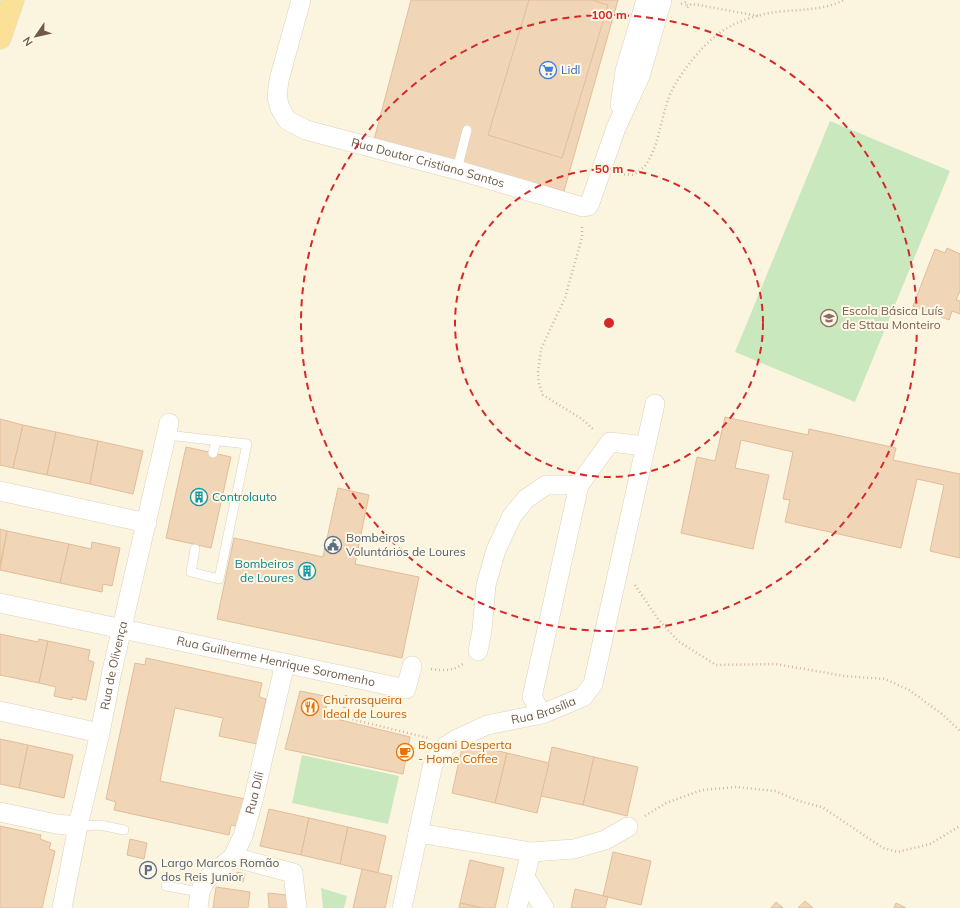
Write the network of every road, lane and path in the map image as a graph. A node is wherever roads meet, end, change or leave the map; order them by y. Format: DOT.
graph roads {
  1 [pos="13,0"];
  2 [pos="301,0"];
  3 [pos="646,0"];
  4 [pos="844,0"];
  5 [pos="670,3"];
  6 [pos="758,16"];
  7 [pos="0,38"];
  8 [pos="616,128"];
  9 [pos="467,130"];
  10 [pos="602,169"];
  11 [pos="457,170"];
  12 [pos="583,207"];
  13 [pos="655,404"];
  14 [pos="168,429"];
  15 [pos="216,440"];
  16 [pos="610,442"];
  17 [pos="645,446"];
  18 [pos="213,453"];
  19 [pos="579,485"];
  20 [pos="0,491"];
  21 [pos="147,523"];
  22 [pos="195,549"];
  23 [pos="619,562"];
  24 [pos="0,602"];
  25 [pos="122,629"];
  26 [pos="478,651"];
  27 [pos="284,663"];
  28 [pos="412,666"];
  29 [pos="0,711"];
  30 [pos="542,714"];
  31 [pos="343,717"];
  32 [pos="960,731"];
  33 [pos="100,733"];
  34 [pos="420,736"];
  35 [pos="0,812"];
  36 [pos="78,826"];
  37 [pos="960,826"];
  38 [pos="628,827"];
  39 [pos="124,830"];
  40 [pos="418,833"];
  41 [pos="531,852"];
  42 [pos="233,857"];
  43 [pos="525,878"];
  44 [pos="166,886"];
  45 [pos="199,900"];
  46 [pos="62,908"];
  47 [pos="297,908"];
  48 [pos="402,908"];
  49 [pos="517,908"];
  50 [pos="544,908"];
  1 -- 7 [label="main road"];
  2 -- 11 [label="street, Rua Doutor Cristiano Santos"];
  3 -- 8 [label="street"];
  4 -- 6 [label="path"];
  5 -- 6 [label="path"];
  5 -- 8 [label="street"];
  6 -- 10 [label="path"];
  8 -- 10 [label="street"];
  9 -- 11 [label="lane"];
  10 -- 12 [label="street"];
  11 -- 12 [label="street, Rua Doutor Cristiano Santos"];
  12 -- 16 [label="path"];
  13 -- 17 [label="street, Rua Brasília"];
  14 -- 15 [label="lane"];
  14 -- 21 [label="street, Rua de Olivença"];
  15 -- 18 [label="lane"];
  15 -- 22 [label="lane"];
  16 -- 17 [label="street"];
  16 -- 19 [label="street"];
  17 -- 23 [label="street, Rua Brasília"];
  19 -- 26 [label="street"];
  19 -- 30 [label="street"];
  20 -- 21 [label="street"];
  21 -- 25 [label="street, Rua de Olivença"];
  23 -- 30 [label="street, Rua Brasília"];
  23 -- 32 [label="path"];
  24 -- 25 [label="street, Rua Guilherme Henrique Soromenho"];
  25 -- 27 [label="street, Rua Guilherme Henrique Soromenho"];
  25 -- 33 [label="street, Rua de Olivença"];
  26 -- 28 [label="path"];
  27 -- 28 [label="street, Rua Guilherme Henrique Soromenho"];
  27 -- 42 [label="street, Rua Díli"];
  29 -- 33 [label="street"];
  30 -- 40 [label="street, Rua Brasília"];
  31 -- 34 [label="path"];
  33 -- 36 [label="street, Rua de Olivença"];
  35 -- 36 [label="street"];
  36 -- 39 [label="lane"];
  36 -- 46 [label="street, Rua de Olivença"];
  37 -- 38 [label="path"];
  38 -- 41 [label="street"];
  40 -- 41 [label="street"];
  40 -- 48 [label="street, Rua Brasília"];
  41 -- 43 [label="street"];
  42 -- 45 [label="street, Rua Díli"];
  42 -- 47 [label="street"];
  43 -- 49 [label="street"];
  43 -- 50 [label="street"];
  44 -- 45 [label="lane"];
}
